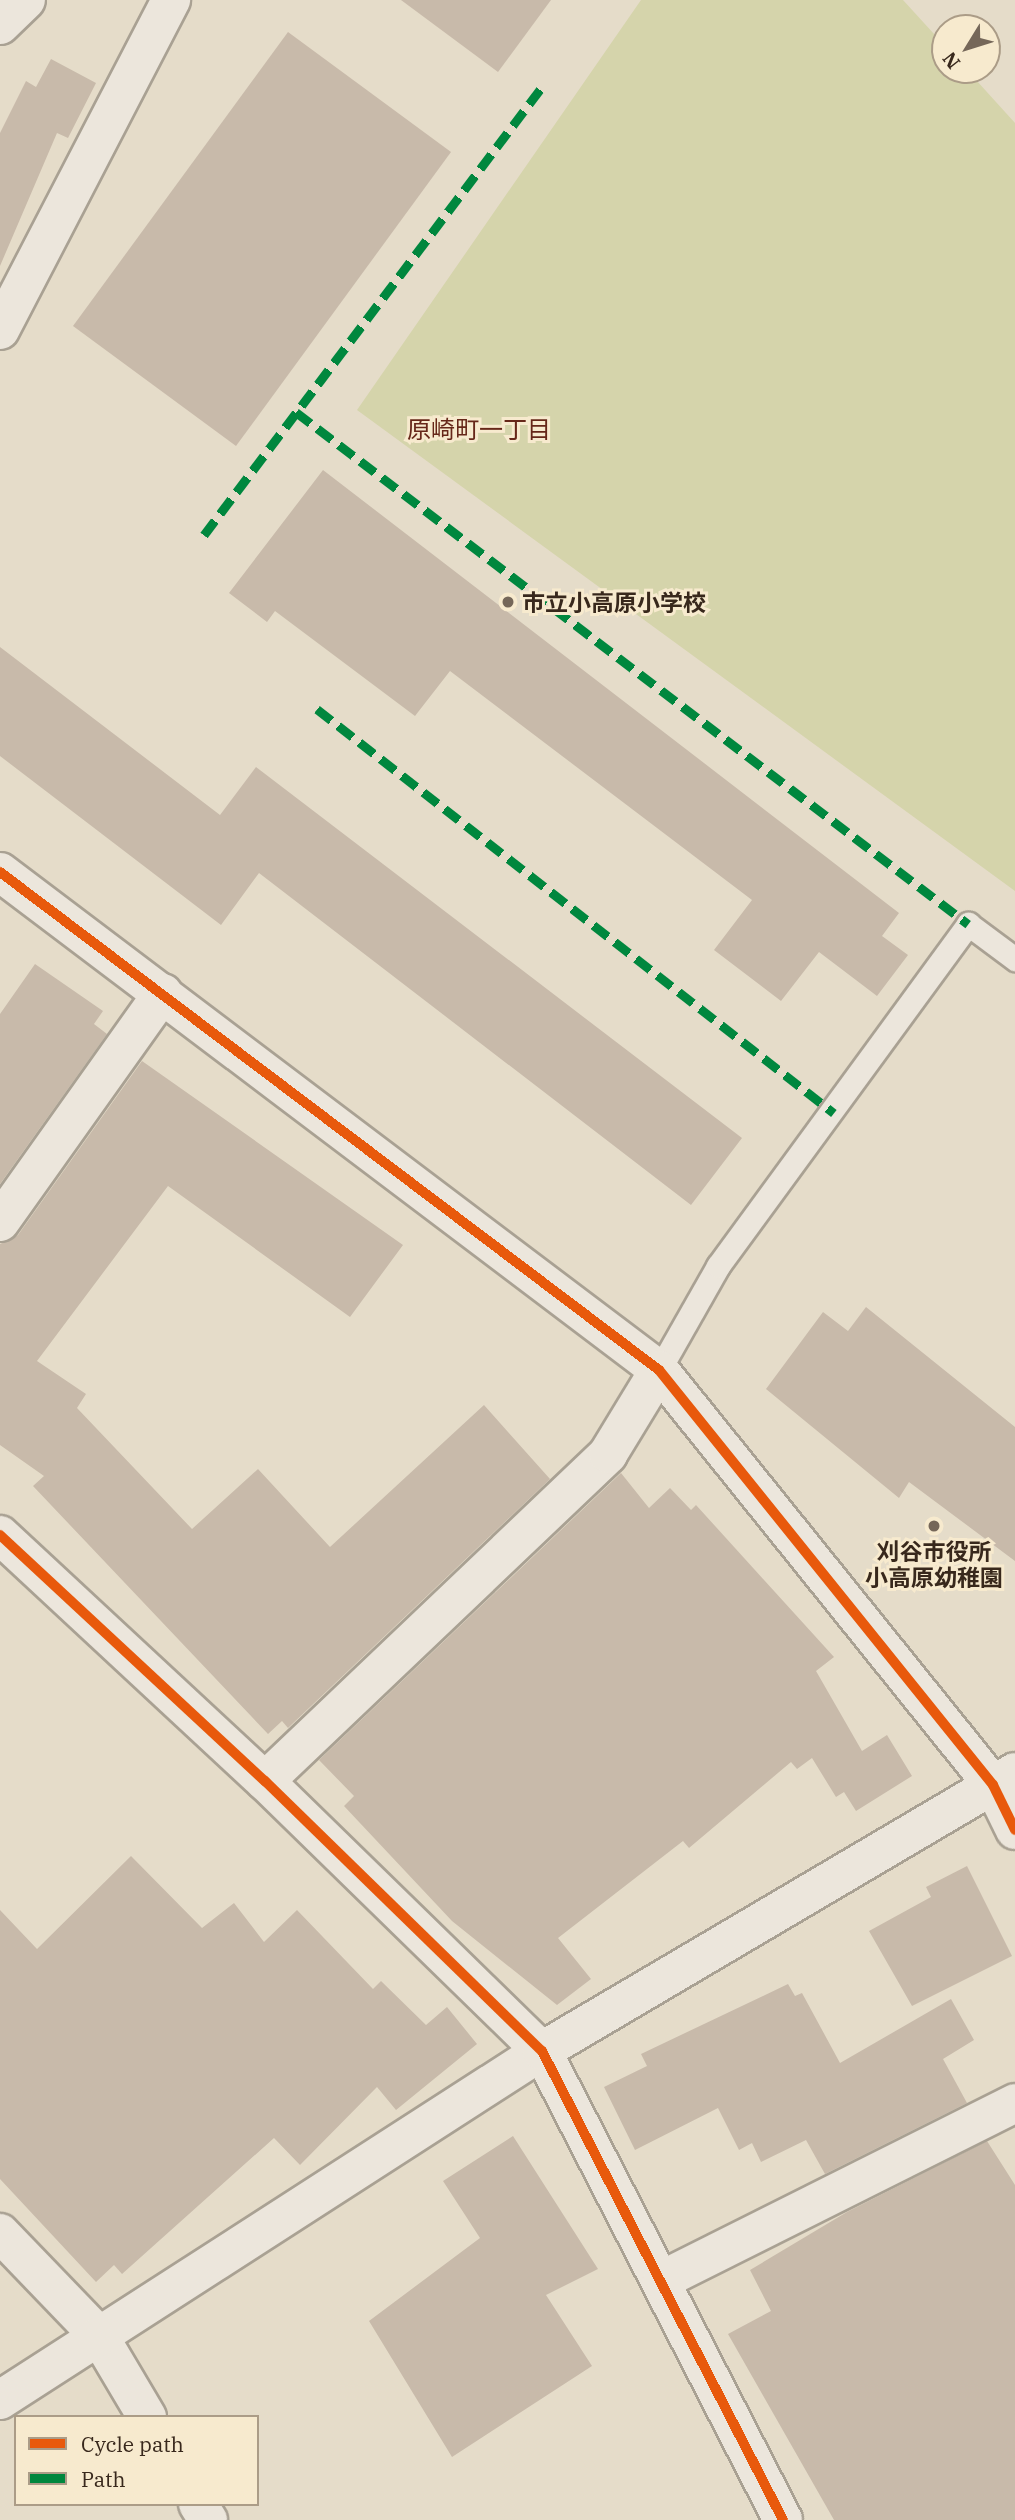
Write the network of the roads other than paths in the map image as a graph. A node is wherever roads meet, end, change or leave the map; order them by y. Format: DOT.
graph roads {
  1 [pos="26,0"];
  2 [pos="171,0"];
  3 [pos="0,24"];
  4 [pos="0,330"];
  5 [pos="0,872"];
  6 [pos="1015,958"];
  7 [pos="163,993"];
  8 [pos="0,1222"];
  9 [pos="659,1370"];
  10 [pos="0,1535"];
  11 [pos="1004,1778"];
  12 [pos="265,1781"];
  13 [pos="1015,1830"];
  14 [pos="542,2051"];
  15 [pos="1015,2103"];
  16 [pos="0,2233"];
  17 [pos="662,2280"];
  18 [pos="99,2336"];
  19 [pos="0,2400"];
  20 [pos="145,2415"];
  21 [pos="783,2520"];
  1 -- 3 [label="street"];
  2 -- 4 [label="street"];
  5 -- 7 [label="street"];
  6 -- 9 [label="lane"];
  7 -- 8 [label="street"];
  7 -- 9 [label="street"];
  9 -- 11 [label="street"];
  9 -- 12 [label="street"];
  10 -- 12 [label="street"];
  11 -- 13 [label="street"];
  11 -- 14 [label="street"];
  12 -- 14 [label="street"];
  14 -- 17 [label="street"];
  14 -- 18 [label="street"];
  15 -- 17 [label="street"];
  16 -- 18 [label="street"];
  17 -- 21 [label="street"];
  18 -- 19 [label="street"];
  18 -- 20 [label="street"];
}
